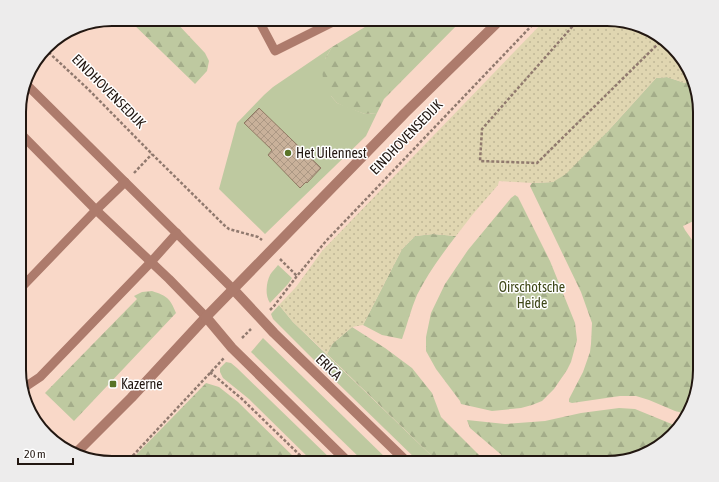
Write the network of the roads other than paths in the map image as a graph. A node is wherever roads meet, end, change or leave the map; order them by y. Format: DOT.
graph roads {
  1 [pos="262,26"];
  2 [pos="325,26"];
  3 [pos="494,26"];
  4 [pos="30,88"];
  5 [pos="26,139"];
  6 [pos="125,182"];
  7 [pos="96,210"];
  8 [pos="177,233"];
  9 [pos="151,262"];
  10 [pos="26,283"];
  11 [pos="233,289"];
  12 [pos="206,317"];
  13 [pos="28,385"];
  14 [pos="82,450"];
  15 [pos="342,456"];
  16 [pos="401,456"];
  1 -- 2 [label="lane"];
  3 -- 11 [label="street, EINDHOVENSEDIJK"];
  4 -- 6 [label="lane"];
  5 -- 7 [label="lane"];
  6 -- 7 [label="lane"];
  6 -- 8 [label="lane"];
  7 -- 9 [label="lane"];
  7 -- 10 [label="lane"];
  8 -- 9 [label="lane"];
  8 -- 11 [label="lane"];
  9 -- 12 [label="lane"];
  9 -- 13 [label="lane"];
  11 -- 12 [label="street, EINDHOVENSEDIJK"];
  11 -- 16 [label="street, ERICA"];
  12 -- 14 [label="street, EINDHOVENSEDIJK"];
  12 -- 15 [label="street"];
}
